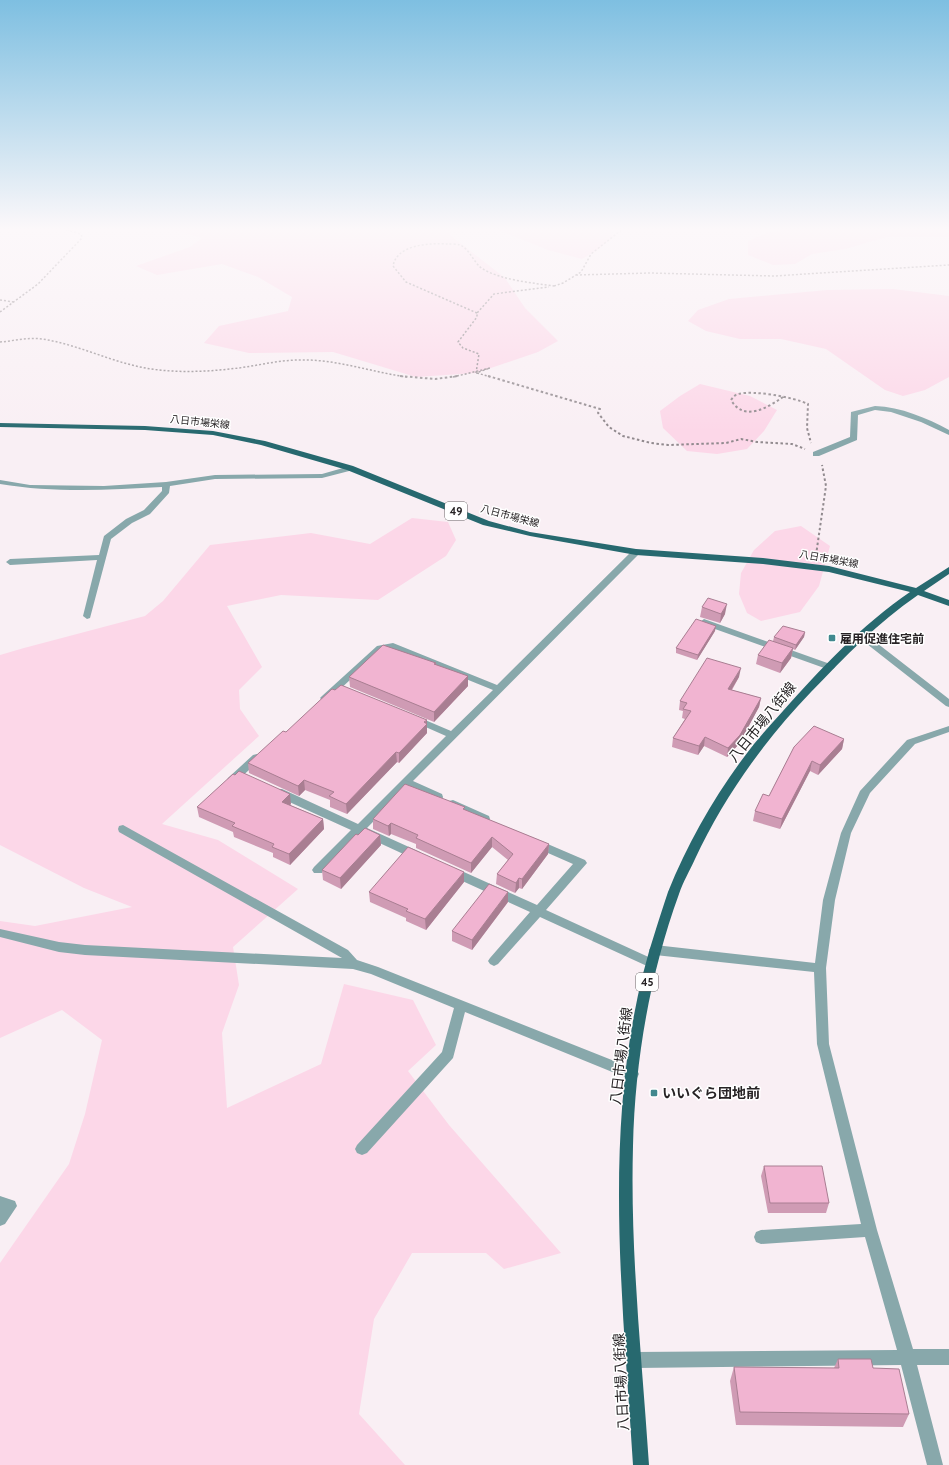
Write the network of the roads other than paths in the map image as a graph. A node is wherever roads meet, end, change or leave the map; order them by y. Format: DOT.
graph roads {
  1 [pos="0,425"];
  2 [pos="949,433"];
  3 [pos="815,453"];
  4 [pos="350,468"];
  5 [pos="0,482"];
  6 [pos="166,484"];
  7 [pos="636,552"];
  8 [pos="103,557"];
  9 [pos="10,562"];
  10 [pos="949,570"];
  11 [pos="916,591"];
  12 [pos="949,603"];
  13 [pos="87,616"];
  14 [pos="700,621"];
  15 [pos="861,635"];
  16 [pos="830,667"];
  17 [pos="499,689"];
  18 [pos="320,702"];
  19 [pos="949,704"];
  20 [pos="403,714"];
  21 [pos="949,729"];
  22 [pos="453,735"];
  23 [pos="267,748"];
  24 [pos="238,774"];
  25 [pos="252,781"];
  26 [pos="406,782"];
  27 [pos="226,784"];
  28 [pos="266,787"];
  29 [pos="497,824"];
  30 [pos="124,829"];
  31 [pos="359,829"];
  32 [pos="525,837"];
  33 [pos="424,858"];
  34 [pos="438,865"];
  35 [pos="318,870"];
  36 [pos="539,910"];
  37 [pos="0,933"];
  38 [pos="655,950"];
  39 [pos="494,961"];
  40 [pos="651,962"];
  41 [pos="353,964"];
  42 [pos="820,968"];
  43 [pos="461,1005"];
  44 [pos="632,1074"];
  45 [pos="362,1149"];
  46 [pos="0,1203"];
  47 [pos="0,1219"];
  48 [pos="870,1230"];
  49 [pos="761,1237"];
  50 [pos="908,1357"];
  51 [pos="949,1357"];
  52 [pos="635,1360"];
  53 [pos="641,1465"];
  54 [pos="934,1465"];
  1 -- 4 [label="main road, 八日市場栄線 / 49"];
  2 -- 3 [label="street"];
  4 -- 6 [label="street"];
  4 -- 7 [label="main road, 八日市場栄線 / 49"];
  5 -- 6 [label="street"];
  6 -- 8 [label="street"];
  7 -- 11 [label="main road, 八日市場栄線 / 49"];
  7 -- 17 [label="street"];
  8 -- 9 [label="street"];
  8 -- 13 [label="street"];
  10 -- 11 [label="main road, 八日市場八街線 / 45"];
  11 -- 12 [label="main road, 八日市場栄線 / 49"];
  11 -- 15 [label="main road, 八日市場八街線 / 45"];
  14 -- 16 [label="street"];
  15 -- 16 [label="main road, 八日市場八街線 / 45"];
  15 -- 19 [label="street"];
  16 -- 38 [label="main road, 八日市場八街線 / 45"];
  17 -- 18 [label="street"];
  17 -- 22 [label="street"];
  20 -- 22 [label="street"];
  21 -- 42 [label="street"];
  22 -- 26 [label="street"];
  23 -- 24 [label="street"];
  24 -- 25 [label="street"];
  24 -- 27 [label="street"];
  26 -- 29 [label="street"];
  26 -- 31 [label="street"];
  28 -- 31 [label="street"];
  30 -- 41 [label="street"];
  31 -- 33 [label="street"];
  31 -- 35 [label="street"];
  32 -- 36 [label="street"];
  34 -- 36 [label="street"];
  36 -- 39 [label="street"];
  36 -- 40 [label="street"];
  37 -- 41 [label="street"];
  38 -- 40 [label="main road, 八日市場八街線 / 45"];
  38 -- 42 [label="street"];
  40 -- 44 [label="main road, 八日市場八街線 / 45"];
  41 -- 43 [label="street"];
  42 -- 48 [label="street"];
  43 -- 44 [label="street"];
  43 -- 45 [label="street"];
  44 -- 52 [label="main road, 八日市場八街線 / 45"];
  46 -- 47 [label="street"];
  48 -- 49 [label="street"];
  48 -- 50 [label="street"];
  50 -- 51 [label="street"];
  50 -- 52 [label="street"];
  50 -- 54 [label="street"];
  52 -- 53 [label="main road, 八日市場八街線 / 45"];
}
